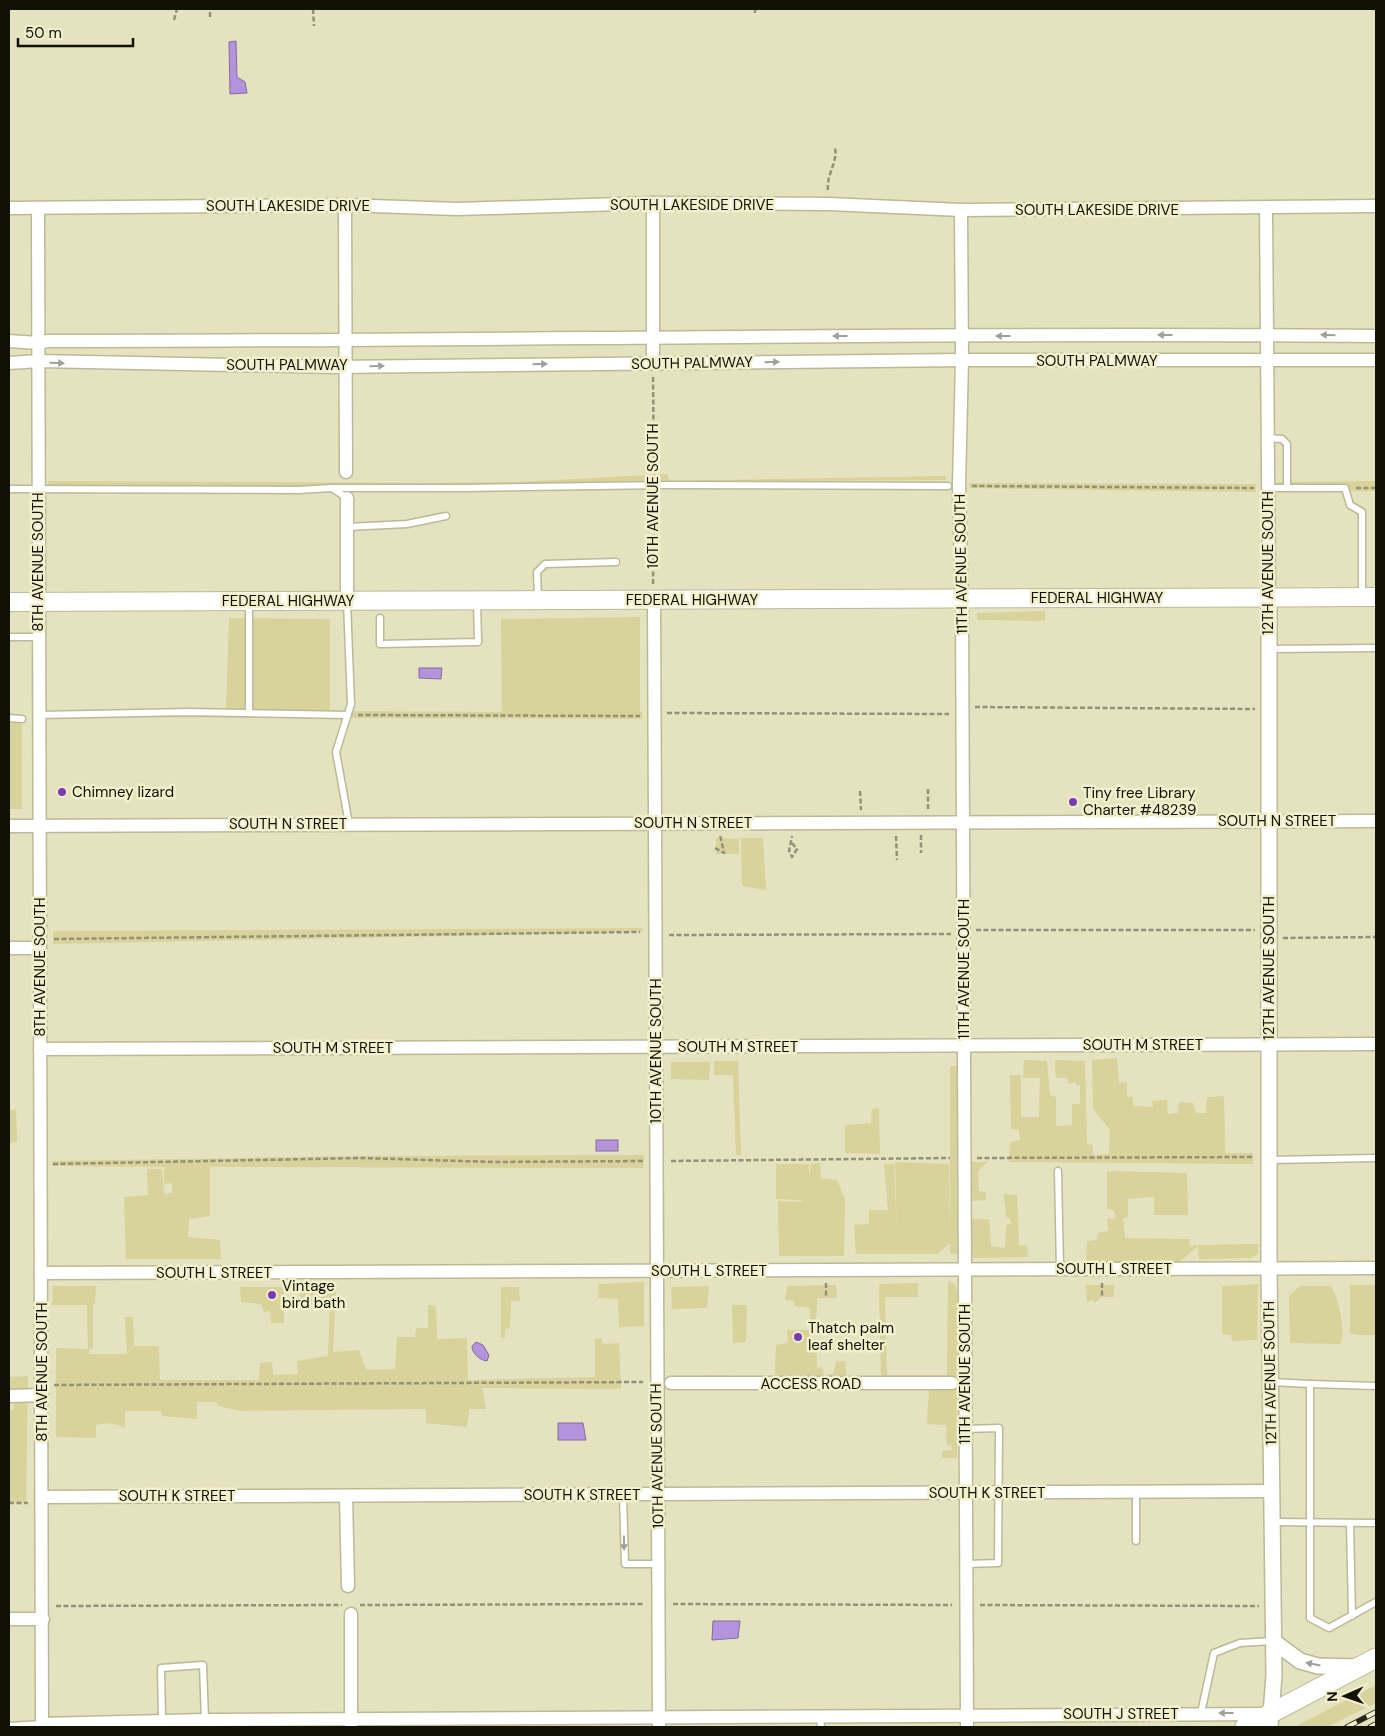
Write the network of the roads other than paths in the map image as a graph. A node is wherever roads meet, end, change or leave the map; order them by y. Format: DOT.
graph roads {
  1 [pos="653,204"];
  2 [pos="345,205"];
  3 [pos="1376,206"];
  4 [pos="9,208"];
  5 [pos="38,208"];
  6 [pos="1266,209"];
  7 [pos="961,210"];
  8 [pos="1266,335"];
  9 [pos="653,336"];
  10 [pos="962,336"];
  11 [pos="1376,336"];
  12 [pos="346,340"];
  13 [pos="9,341"];
  14 [pos="38,343"];
  15 [pos="962,360"];
  16 [pos="1266,360"];
  17 [pos="1376,360"];
  18 [pos="39,361"];
  19 [pos="9,363"];
  20 [pos="346,365"];
  21 [pos="653,369"];
  22 [pos="1267,438"];
  23 [pos="346,472"];
  24 [pos="948,486"];
  25 [pos="38,488"];
  26 [pos="332,488"];
  27 [pos="1262,488"];
  28 [pos="1287,488"];
  29 [pos="9,489"];
  30 [pos="347,498"];
  31 [pos="446,516"];
  32 [pos="347,527"];
  33 [pos="616,562"];
  34 [pos="1369,597"];
  35 [pos="1269,598"];
  36 [pos="962,599"];
  37 [pos="477,600"];
  38 [pos="538,600"];
  39 [pos="654,600"];
  40 [pos="249,601"];
  41 [pos="347,601"];
  42 [pos="9,602"];
  43 [pos="39,602"];
  44 [pos="380,618"];
  45 [pos="9,637"];
  46 [pos="39,637"];
  47 [pos="1376,648"];
  48 [pos="1269,649"];
  49 [pos="249,713"];
  50 [pos="40,714"];
  51 [pos="348,715"];
  52 [pos="9,718"];
  53 [pos="22,718"];
  54 [pos="1376,820"];
  55 [pos="1269,821"];
  56 [pos="963,822"];
  57 [pos="656,823"];
  58 [pos="349,824"];
  59 [pos="40,825"];
  60 [pos="9,826"];
  61 [pos="9,948"];
  62 [pos="40,948"];
  63 [pos="1376,1044"];
  64 [pos="1268,1045"];
  65 [pos="964,1046"];
  66 [pos="656,1047"];
  67 [pos="40,1049"];
  68 [pos="1262,1158"];
  69 [pos="1376,1158"];
  70 [pos="1058,1171"];
  71 [pos="1269,1268"];
  72 [pos="1376,1268"];
  73 [pos="965,1269"];
  74 [pos="1060,1269"];
  75 [pos="657,1271"];
  76 [pos="41,1273"];
  77 [pos="1271,1382"];
  78 [pos="670,1383"];
  79 [pos="952,1383"];
  80 [pos="1310,1384"];
  81 [pos="1376,1386"];
  82 [pos="9,1396"];
  83 [pos="42,1396"];
  84 [pos="965,1429"];
  85 [pos="1136,1492"];
  86 [pos="1273,1492"];
  87 [pos="966,1493"];
  88 [pos="1000,1493"];
  89 [pos="623,1494"];
  90 [pos="658,1494"];
  91 [pos="346,1496"];
  92 [pos="42,1497"];
  93 [pos="1273,1522"];
  94 [pos="1310,1522"];
  95 [pos="1350,1523"];
  96 [pos="1376,1523"];
  97 [pos="1136,1541"];
  98 [pos="658,1564"];
  99 [pos="966,1564"];
  100 [pos="348,1586"];
  101 [pos="1376,1602"];
  102 [pos="351,1614"];
  103 [pos="1352,1616"];
  104 [pos="9,1619"];
  105 [pos="43,1619"];
  106 [pos="1273,1641"];
  107 [pos="1368,1662"];
  108 [pos="1201,1713"];
  109 [pos="162,1720"];
  110 [pos="1270,1720"];
  111 [pos="820,1721"];
  112 [pos="967,1721"];
  113 [pos="210,1722"];
  114 [pos="531,1722"];
  115 [pos="659,1722"];
  116 [pos="351,1723"];
  117 [pos="432,1723"];
  118 [pos="464,1723"];
  119 [pos="42,1725"];
  120 [pos="9,1726"];
  121 [pos="1245,1727"];
  1 -- 2 [label="street, SOUTH LAKESIDE DRIVE"];
  1 -- 7 [label="street, SOUTH LAKESIDE DRIVE"];
  1 -- 9 [label="street"];
  2 -- 5 [label="street, SOUTH LAKESIDE DRIVE"];
  2 -- 12 [label="street"];
  3 -- 6 [label="street, SOUTH LAKESIDE DRIVE"];
  4 -- 5 [label="street, SOUTH LAKESIDE DRIVE"];
  5 -- 14 [label="street, 8TH AVENUE SOUTH"];
  6 -- 7 [label="street, SOUTH LAKESIDE DRIVE"];
  6 -- 8 [label="street, 12TH AVENUE SOUTH"];
  7 -- 10 [label="street, 11TH AVENUE SOUTH"];
  8 -- 10 [label="street, SOUTH PALMWAY, one-way"];
  11 -- 8 [label="street, SOUTH PALMWAY, one-way"];
  8 -- 16 [label="street, 12TH AVENUE SOUTH"];
  10 -- 9 [label="street, SOUTH PALMWAY, one-way"];
  9 -- 12 [label="street, SOUTH PALMWAY"];
  9 -- 21 [label="street"];
  10 -- 15 [label="street, 11TH AVENUE SOUTH"];
  12 -- 14 [label="street, SOUTH PALMWAY"];
  12 -- 20 [label="street"];
  13 -- 14 [label="street, SOUTH PALMWAY"];
  14 -- 18 [label="street, 8TH AVENUE SOUTH"];
  15 -- 16 [label="street, SOUTH PALMWAY"];
  21 -- 15 [label="street, SOUTH PALMWAY, one-way"];
  15 -- 36 [label="street, 11TH AVENUE SOUTH"];
  16 -- 17 [label="street, SOUTH PALMWAY"];
  16 -- 22 [label="street, 12TH AVENUE SOUTH"];
  18 -- 19 [label="street, SOUTH PALMWAY"];
  18 -- 20 [label="street, SOUTH PALMWAY, one-way"];
  18 -- 25 [label="street, 8TH AVENUE SOUTH"];
  20 -- 21 [label="street, SOUTH PALMWAY, one-way"];
  20 -- 23 [label="street"];
  22 -- 27 [label="street, 12TH AVENUE SOUTH"];
  22 -- 28 [label="lane"];
  24 -- 26 [label="lane"];
  25 -- 26 [label="lane"];
  25 -- 29 [label="lane"];
  25 -- 43 [label="street, 8TH AVENUE SOUTH"];
  26 -- 30 [label="lane"];
  27 -- 28 [label="lane"];
  27 -- 35 [label="street, 12TH AVENUE SOUTH"];
  28 -- 34 [label="lane"];
  30 -- 32 [label="street"];
  31 -- 32 [label="lane"];
  32 -- 41 [label="street"];
  33 -- 38 [label="lane"];
  34 -- 35 [label="main road, FEDERAL HIGHWAY"];
  35 -- 36 [label="main road, FEDERAL HIGHWAY"];
  35 -- 48 [label="street, 12TH AVENUE SOUTH"];
  36 -- 39 [label="main road, FEDERAL HIGHWAY"];
  36 -- 56 [label="street, 11TH AVENUE SOUTH"];
  37 -- 38 [label="main road, FEDERAL HIGHWAY"];
  37 -- 41 [label="main road, FEDERAL HIGHWAY"];
  37 -- 44 [label="lane"];
  38 -- 39 [label="main road, FEDERAL HIGHWAY"];
  39 -- 57 [label="street, 10TH AVENUE SOUTH"];
  40 -- 41 [label="main road, FEDERAL HIGHWAY"];
  40 -- 43 [label="main road, FEDERAL HIGHWAY"];
  40 -- 49 [label="lane"];
  41 -- 51 [label="lane"];
  42 -- 43 [label="main road, FEDERAL HIGHWAY"];
  43 -- 46 [label="street, 8TH AVENUE SOUTH"];
  45 -- 46 [label="lane"];
  46 -- 50 [label="street, 8TH AVENUE SOUTH"];
  47 -- 48 [label="lane"];
  48 -- 55 [label="street, 12TH AVENUE SOUTH"];
  49 -- 50 [label="lane"];
  49 -- 51 [label="lane"];
  50 -- 59 [label="street, 8TH AVENUE SOUTH"];
  51 -- 58 [label="lane"];
  52 -- 53 [label="lane"];
  54 -- 55 [label="street, SOUTH N STREET"];
  55 -- 56 [label="street, SOUTH N STREET"];
  55 -- 64 [label="street, 12TH AVENUE SOUTH"];
  56 -- 57 [label="street, SOUTH N STREET"];
  56 -- 65 [label="street, 11TH AVENUE SOUTH"];
  57 -- 58 [label="street, SOUTH N STREET"];
  57 -- 66 [label="street, 10TH AVENUE SOUTH"];
  58 -- 59 [label="street, SOUTH N STREET"];
  59 -- 60 [label="street, SOUTH N STREET"];
  59 -- 62 [label="street, 8TH AVENUE SOUTH"];
  61 -- 62 [label="street"];
  62 -- 67 [label="street, 8TH AVENUE SOUTH"];
  63 -- 64 [label="street, SOUTH M STREET"];
  64 -- 65 [label="street, SOUTH M STREET"];
  64 -- 68 [label="street, 12TH AVENUE SOUTH"];
  65 -- 66 [label="street, SOUTH M STREET"];
  65 -- 73 [label="street, 11TH AVENUE SOUTH"];
  66 -- 67 [label="street, SOUTH M STREET"];
  66 -- 75 [label="street, 10TH AVENUE SOUTH"];
  67 -- 76 [label="street, 8TH AVENUE SOUTH"];
  68 -- 69 [label="lane"];
  68 -- 71 [label="street, 12TH AVENUE SOUTH"];
  70 -- 74 [label="lane"];
  71 -- 72 [label="street, SOUTH L STREET"];
  71 -- 74 [label="street, SOUTH L STREET"];
  71 -- 77 [label="street, 12TH AVENUE SOUTH"];
  73 -- 74 [label="street, SOUTH L STREET"];
  73 -- 75 [label="street, SOUTH L STREET"];
  73 -- 84 [label="street, 11TH AVENUE SOUTH"];
  75 -- 76 [label="street, SOUTH L STREET"];
  75 -- 90 [label="street, 10TH AVENUE SOUTH"];
  76 -- 83 [label="street, 8TH AVENUE SOUTH"];
  77 -- 80 [label="lane"];
  77 -- 86 [label="street, 12TH AVENUE SOUTH"];
  78 -- 79 [label="street, ACCESS ROAD"];
  80 -- 81 [label="lane"];
  80 -- 94 [label="lane"];
  82 -- 83 [label="street"];
  83 -- 92 [label="street, 8TH AVENUE SOUTH"];
  84 -- 87 [label="street, 11TH AVENUE SOUTH"];
  84 -- 88 [label="lane"];
  85 -- 86 [label="street, SOUTH K STREET"];
  85 -- 88 [label="street, SOUTH K STREET"];
  85 -- 97 [label="lane"];
  86 -- 93 [label="street, 12TH AVENUE SOUTH"];
  87 -- 88 [label="street, SOUTH K STREET"];
  87 -- 90 [label="street, SOUTH K STREET"];
  87 -- 99 [label="street, 11TH AVENUE SOUTH"];
  88 -- 99 [label="lane"];
  89 -- 90 [label="street, SOUTH K STREET"];
  89 -- 91 [label="street, SOUTH K STREET"];
  89 -- 98 [label="lane, one-way"];
  90 -- 98 [label="street, 10TH AVENUE SOUTH"];
  91 -- 92 [label="street, SOUTH K STREET"];
  91 -- 100 [label="street"];
  92 -- 105 [label="street, 8TH AVENUE SOUTH"];
  93 -- 94 [label="lane"];
  93 -- 106 [label="street, 12TH AVENUE SOUTH"];
  94 -- 95 [label="lane"];
  94 -- 103 [label="lane"];
  95 -- 96 [label="lane"];
  95 -- 103 [label="lane"];
  98 -- 115 [label="street, 10TH AVENUE SOUTH"];
  99 -- 112 [label="street, 11TH AVENUE SOUTH"];
  101 -- 103 [label="lane"];
  102 -- 116 [label="street"];
  104 -- 105 [label="street"];
  105 -- 119 [label="street, 8TH AVENUE SOUTH"];
  107 -- 106 [label="street, one-way"];
  106 -- 108 [label="lane"];
  106 -- 110 [label="street, 12TH AVENUE SOUTH"];
  107 -- 110 [label="main road"];
  110 -- 108 [label="street, SOUTH J STREET, one-way"];
  108 -- 112 [label="street, SOUTH J STREET"];
  109 -- 113 [label="street, SOUTH J STREET"];
  109 -- 113 [label="lane"];
  109 -- 119 [label="street, SOUTH J STREET"];
  110 -- 121 [label="main road"];
  111 -- 112 [label="street, SOUTH J STREET"];
  111 -- 115 [label="street, SOUTH J STREET"];
  113 -- 116 [label="street, SOUTH J STREET"];
  114 -- 115 [label="street, SOUTH J STREET"];
  114 -- 118 [label="street, SOUTH J STREET"];
  116 -- 117 [label="street, SOUTH J STREET"];
  117 -- 118 [label="street, SOUTH J STREET"];
  119 -- 120 [label="lane"];
}
